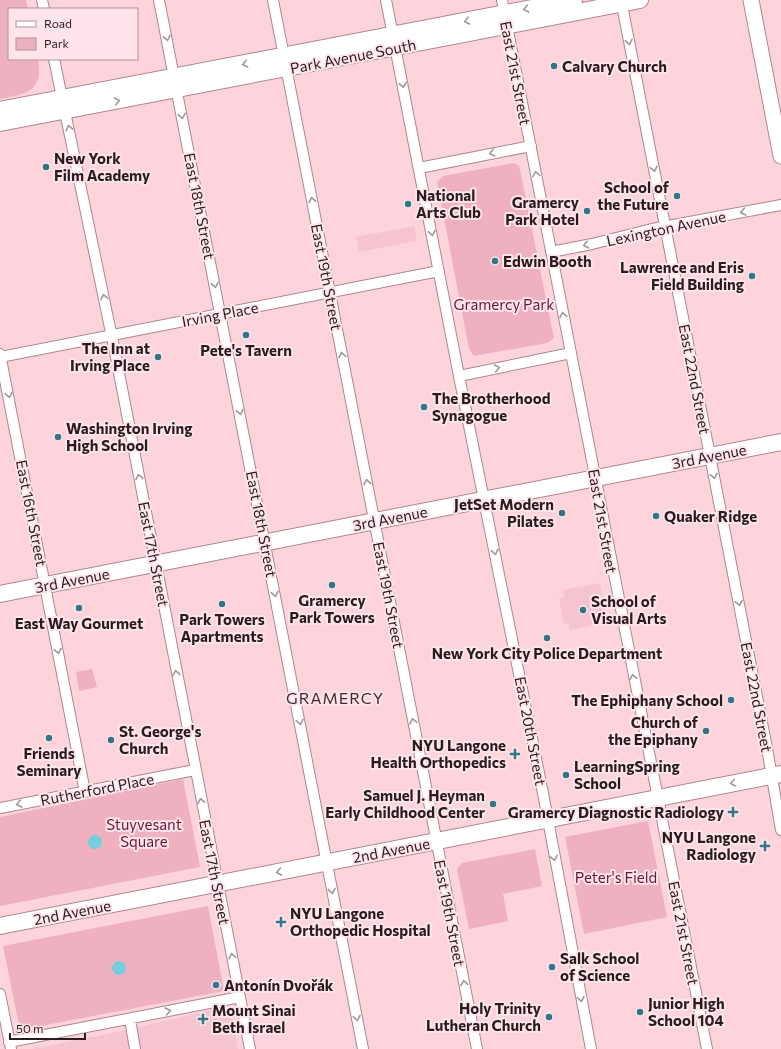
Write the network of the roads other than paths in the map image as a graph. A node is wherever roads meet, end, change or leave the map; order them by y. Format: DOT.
graph roads {
  1 [pos="159,0"];
  2 [pos="272,0"];
  3 [pos="386,0"];
  4 [pos="574,0"];
  5 [pos="640,0"];
  6 [pos="751,0"];
  7 [pos="621,2"];
  8 [pos="505,13"];
  9 [pos="394,41"];
  10 [pos="54,60"];
  11 [pos="285,63"];
  12 [pos="176,84"];
  13 [pos="64,105"];
  14 [pos="0,110"];
  15 [pos="0,123"];
  16 [pos="531,146"];
  17 [pos="781,156"];
  18 [pos="419,168"];
  19 [pos="781,205"];
  20 [pos="665,227"];
  21 [pos="551,252"];
  22 [pos="439,271"];
  23 [pos="330,293"];
  24 [pos="221,314"];
  25 [pos="111,335"];
  26 [pos="571,353"];
  27 [pos="0,356"];
  28 [pos="459,376"];
  29 [pos="781,442"];
  30 [pos="710,456"];
  31 [pos="595,478"];
  32 [pos="484,500"];
  33 [pos="374,521"];
  34 [pos="265,542"];
  35 [pos="155,563"];
  36 [pos="45,585"];
  37 [pos="0,594"];
  38 [pos="195,770"];
  39 [pos="776,775"];
  40 [pos="85,792"];
  41 [pos="657,798"];
  42 [pos="0,808"];
  43 [pos="547,820"];
  44 [pos="781,830"];
  45 [pos="436,841"];
  46 [pos="327,862"];
  47 [pos="217,884"];
  48 [pos="0,926"];
  49 [pos="0,994"];
  50 [pos="240,997"];
  51 [pos="130,1019"];
  52 [pos="10,1046"];
  53 [pos="135,1049"];
  54 [pos="250,1049"];
  55 [pos="363,1049"];
  56 [pos="477,1049"];
  57 [pos="591,1049"];
  58 [pos="707,1049"];
  1 -- 12 [label="street, East 18th Street, one-way"];
  2 -- 11 [label="street, East 19th Street"];
  3 -- 9 [label="street"];
  4 -- 8 [label="main road, Park Avenue South, one-way"];
  5 -- 7 [label="main road, Park Avenue South"];
  6 -- 17 [label="main road"];
  7 -- 8 [label="main road, Park Avenue South"];
  7 -- 20 [label="street, East 22nd Street, one-way"];
  8 -- 9 [label="main road, Park Avenue South"];
  8 -- 16 [label="street, East 21st Street"];
  9 -- 11 [label="main road, Park Avenue South"];
  9 -- 18 [label="street, one-way"];
  10 -- 13 [label="street, East 17th Street"];
  11 -- 12 [label="main road, Park Avenue South"];
  23 -- 11 [label="street, East 19th Street, one-way"];
  12 -- 13 [label="main road, Park Avenue South"];
  12 -- 24 [label="street, East 18th Street, one-way"];
  13 -- 14 [label="main road"];
  13 -- 15 [label="main road"];
  25 -- 13 [label="street, East 17th Street, one-way"];
  16 -- 18 [label="street, one-way"];
  21 -- 16 [label="street, East 21st Street, one-way"];
  18 -- 22 [label="street, East 20th Street, one-way"];
  19 -- 20 [label="street, Lexington Avenue, one-way"];
  20 -- 21 [label="street, Lexington Avenue, one-way"];
  20 -- 30 [label="street, East 22nd Street"];
  26 -- 21 [label="street, East 21st Street, one-way"];
  22 -- 23 [label="street, Irving Place"];
  22 -- 28 [label="street, East 20th Street"];
  23 -- 24 [label="street, Irving Place"];
  33 -- 23 [label="street, East 19th Street, one-way"];
  24 -- 25 [label="street, Irving Place"];
  24 -- 34 [label="street, East 18th Street, one-way"];
  25 -- 27 [label="street, Irving Place"];
  35 -- 25 [label="street, East 17th Street, one-way"];
  28 -- 26 [label="street, one-way"];
  26 -- 31 [label="street, East 21st Street"];
  27 -- 36 [label="street, East 16th Street, one-way"];
  28 -- 32 [label="street, East 20th Street"];
  29 -- 30 [label="main road, 3rd Avenue"];
  30 -- 31 [label="main road, 3rd Avenue"];
  30 -- 39 [label="street, East 22nd Street, one-way"];
  31 -- 32 [label="main road, 3rd Avenue"];
  41 -- 31 [label="street, East 21st Street, one-way"];
  32 -- 33 [label="main road, 3rd Avenue"];
  32 -- 43 [label="street, East 20th Street, one-way"];
  33 -- 34 [label="main road, 3rd Avenue"];
  45 -- 33 [label="street, East 19th Street, one-way"];
  34 -- 35 [label="main road, 3rd Avenue"];
  34 -- 46 [label="street, East 18th Street, one-way"];
  35 -- 36 [label="main road, 3rd Avenue"];
  38 -- 35 [label="street, East 17th Street, one-way"];
  36 -- 37 [label="main road, 3rd Avenue"];
  36 -- 40 [label="street, East 16th Street, one-way"];
  38 -- 40 [label="street, Rutherford Place"];
  47 -- 38 [label="street, East 17th Street, one-way"];
  39 -- 41 [label="main road, 2nd Avenue, one-way"];
  39 -- 44 [label="street, East 22nd Street"];
  40 -- 42 [label="street, Rutherford Place, one-way"];
  41 -- 43 [label="main road, 2nd Avenue"];
  41 -- 58 [label="street, East 21st Street"];
  43 -- 45 [label="main road, 2nd Avenue"];
  43 -- 57 [label="street, East 20th Street, one-way"];
  45 -- 46 [label="main road, 2nd Avenue"];
  56 -- 45 [label="street, East 19th Street, one-way"];
  46 -- 47 [label="main road, 2nd Avenue, one-way"];
  46 -- 55 [label="street, East 18th Street, one-way"];
  47 -- 48 [label="main road, 2nd Avenue"];
  50 -- 47 [label="street, East 17th Street, one-way"];
  49 -- 52 [label="street"];
  51 -- 50 [label="street, one-way"];
  50 -- 54 [label="street, East 17th Street"];
  51 -- 52 [label="street"];
  51 -- 53 [label="street"];
}
